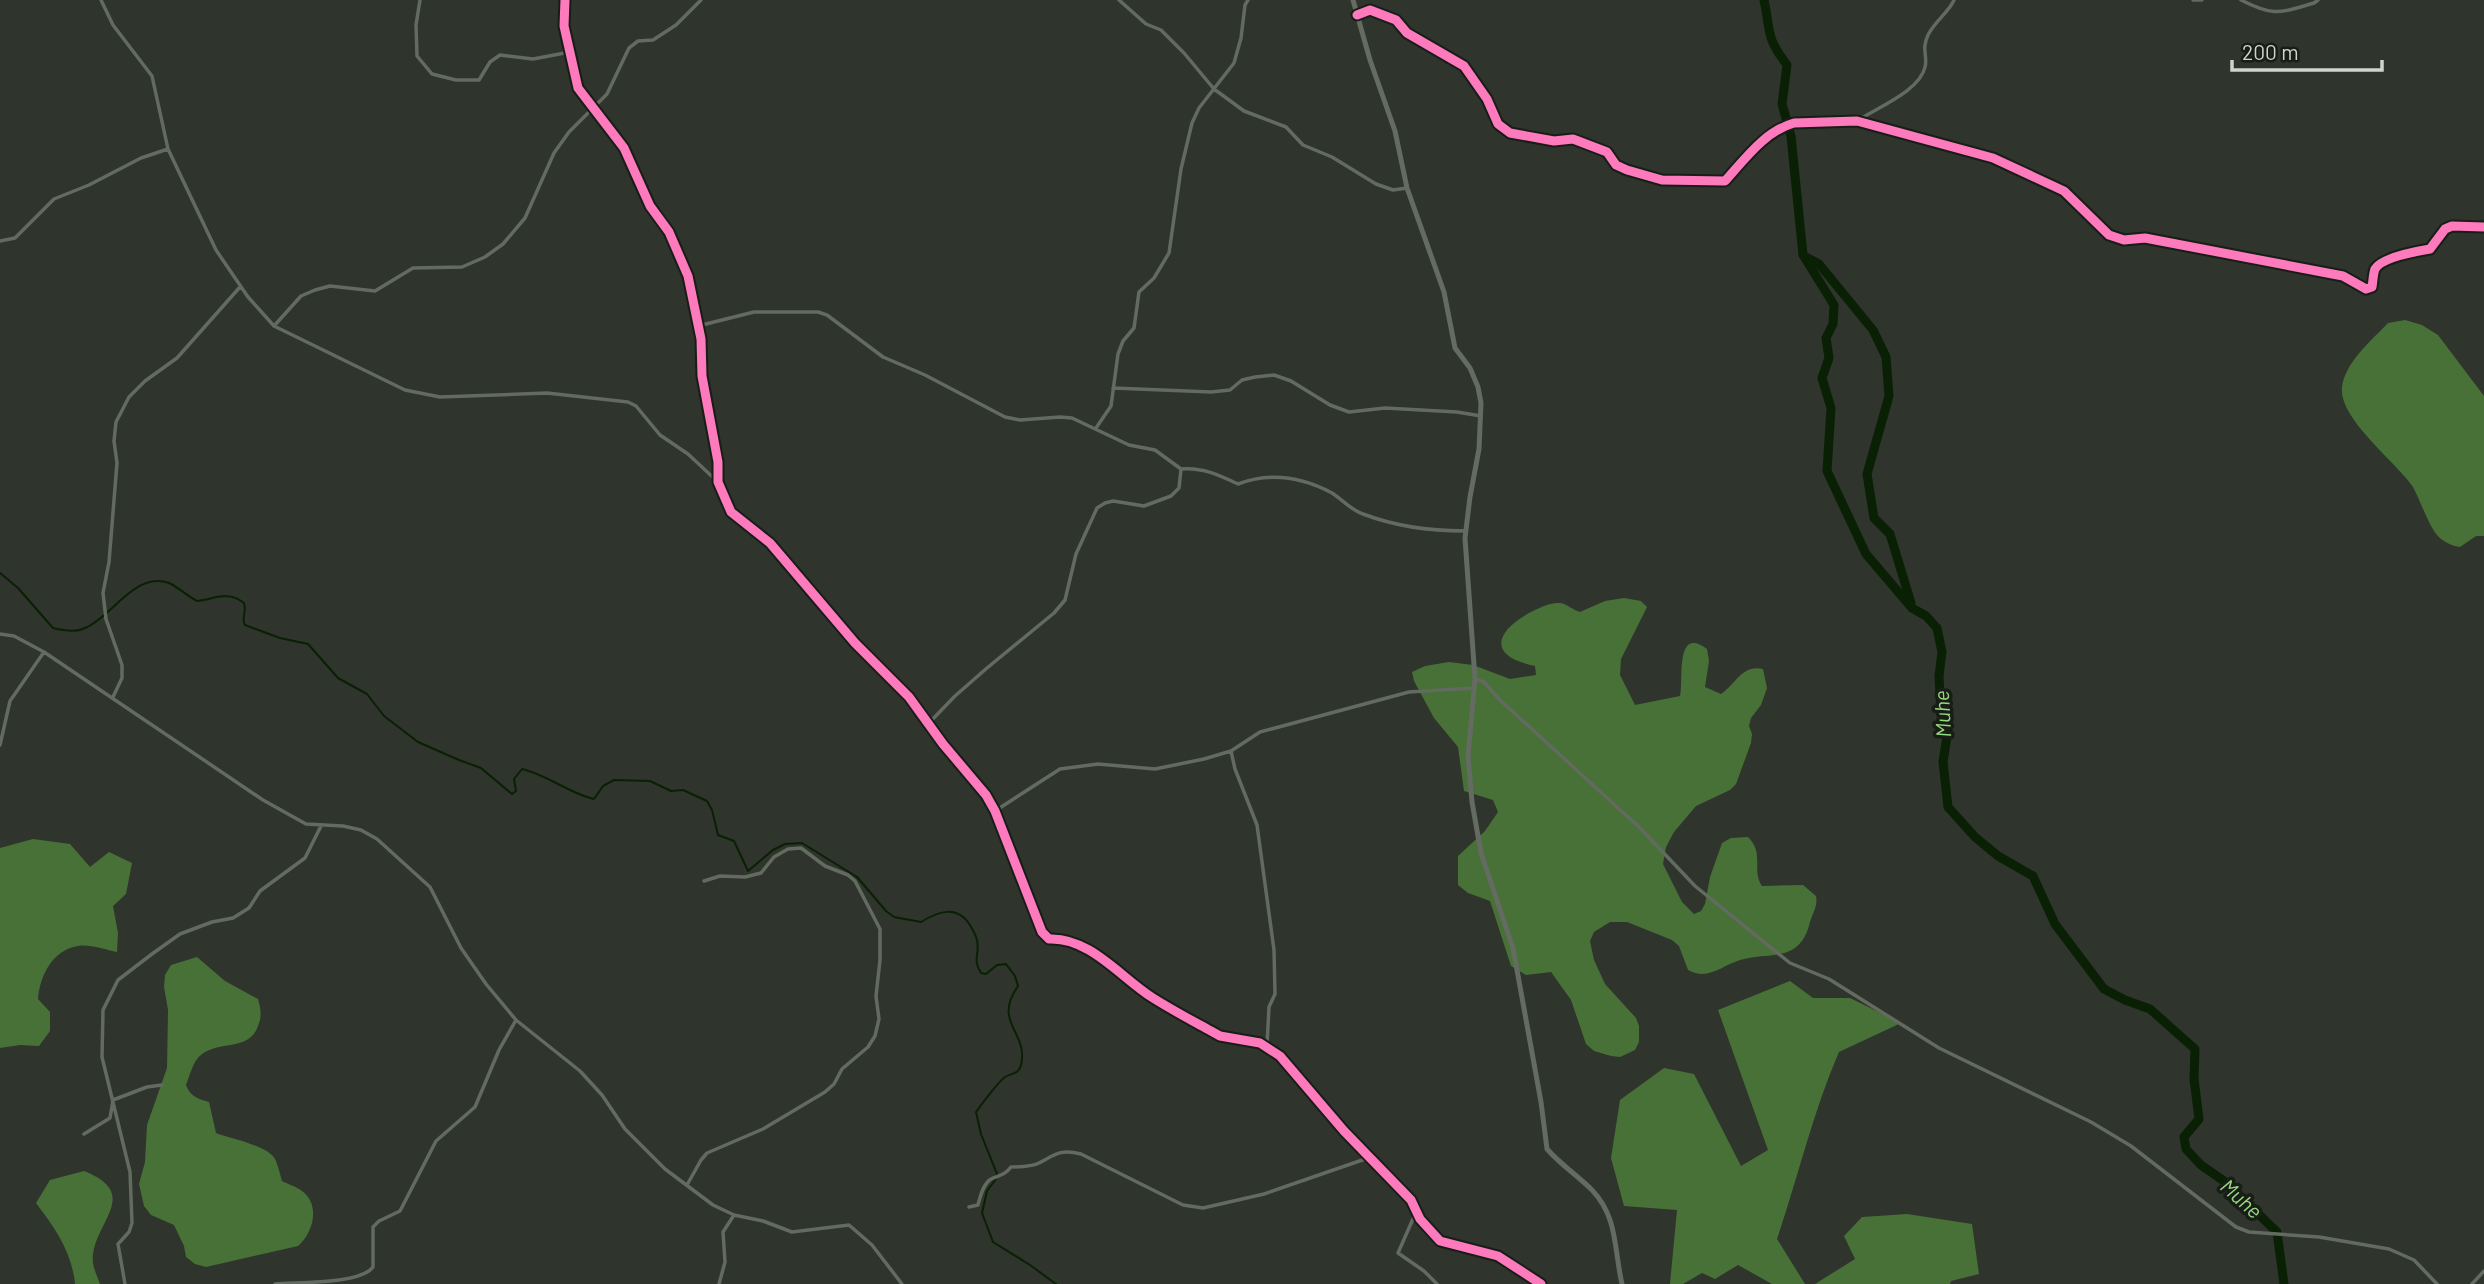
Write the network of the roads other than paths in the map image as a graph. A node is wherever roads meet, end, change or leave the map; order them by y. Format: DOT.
graph roads {
  1 [pos="101,0"];
  2 [pos="420,0"];
  3 [pos="565,0"];
  4 [pos="701,0"];
  5 [pos="1119,0"];
  6 [pos="1248,0"];
  7 [pos="1353,0"];
  8 [pos="1954,0"];
  9 [pos="2193,0"];
  10 [pos="2202,0"];
  11 [pos="2241,0"];
  12 [pos="2318,0"];
  13 [pos="1357,15"];
  14 [pos="571,52"];
  15 [pos="1214,89"];
  16 [pos="592,108"];
  17 [pos="1857,121"];
  18 [pos="168,149"];
  19 [pos="1407,188"];
  20 [pos="2484,227"];
  21 [pos="0,241"];
  22 [pos="240,287"];
  23 [pos="274,326"];
  24 [pos="698,326"];
  25 [pos="1113,388"];
  26 [pos="1481,416"];
  27 [pos="1096,428"];
  28 [pos="1181,469"];
  29 [pos="718,482"];
  30 [pos="1466,531"];
  31 [pos="0,634"];
  32 [pos="44,652"];
  33 [pos="1475,679"];
  34 [pos="1474,688"];
  35 [pos="113,698"];
  36 [pos="928,724"];
  37 [pos="0,745"];
  38 [pos="1231,751"];
  39 [pos="995,811"];
  40 [pos="321,826"];
  41 [pos="704,881"];
  42 [pos="516,1020"];
  43 [pos="1267,1045"];
  44 [pos="162,1085"];
  45 [pos="113,1100"];
  46 [pos="84,1135"];
  47 [pos="1371,1157"];
  48 [pos="687,1185"];
  49 [pos="969,1208"];
  50 [pos="1416,1212"];
  51 [pos="734,1215"];
  52 [pos="2484,1271"];
  53 [pos="125,1284"];
  54 [pos="275,1284"];
  55 [pos="719,1284"];
  56 [pos="902,1284"];
  57 [pos="1437,1284"];
  58 [pos="1541,1284"];
  59 [pos="1622,1284"];
  60 [pos="2437,1284"];
  61 [pos="2472,1284"];
  1 -- 18 [label="street"];
  2 -- 14 [label="street"];
  3 -- 14 [label="street"];
  4 -- 16 [label="street"];
  5 -- 15 [label="street"];
  6 -- 15 [label="street"];
  7 -- 13 [label="main road"];
  8 -- 17 [label="street"];
  9 -- 10 [label="street"];
  11 -- 12 [label="street"];
  13 -- 17 [label="street"];
  13 -- 19 [label="main road"];
  14 -- 16 [label="street"];
  15 -- 19 [label="street"];
  15 -- 25 [label="street"];
  16 -- 23 [label="street"];
  16 -- 24 [label="street"];
  17 -- 20 [label="street"];
  18 -- 21 [label="street"];
  18 -- 22 [label="street"];
  19 -- 26 [label="main road"];
  22 -- 23 [label="street"];
  22 -- 35 [label="street"];
  23 -- 29 [label="street"];
  24 -- 27 [label="street"];
  24 -- 29 [label="street"];
  25 -- 26 [label="street"];
  25 -- 27 [label="street"];
  26 -- 30 [label="main road"];
  27 -- 28 [label="street"];
  28 -- 30 [label="street"];
  28 -- 36 [label="street"];
  29 -- 36 [label="street"];
  30 -- 33 [label="main road"];
  31 -- 32 [label="street"];
  32 -- 35 [label="street"];
  32 -- 37 [label="street"];
  33 -- 34 [label="main road"];
  33 -- 60 [label="street"];
  34 -- 38 [label="street"];
  34 -- 59 [label="main road"];
  35 -- 40 [label="street"];
  36 -- 39 [label="street"];
  38 -- 39 [label="street"];
  38 -- 43 [label="street"];
  39 -- 43 [label="street"];
  40 -- 42 [label="street"];
  40 -- 45 [label="street"];
  41 -- 48 [label="street"];
  42 -- 48 [label="street"];
  42 -- 54 [label="street"];
  43 -- 47 [label="street"];
  44 -- 45 [label="street"];
  45 -- 46 [label="street"];
  45 -- 53 [label="street"];
  47 -- 49 [label="street"];
  47 -- 50 [label="street"];
  48 -- 51 [label="street"];
  50 -- 57 [label="street"];
  50 -- 58 [label="street"];
  51 -- 55 [label="street"];
  51 -- 56 [label="street"];
  52 -- 61 [label="street"];
}
